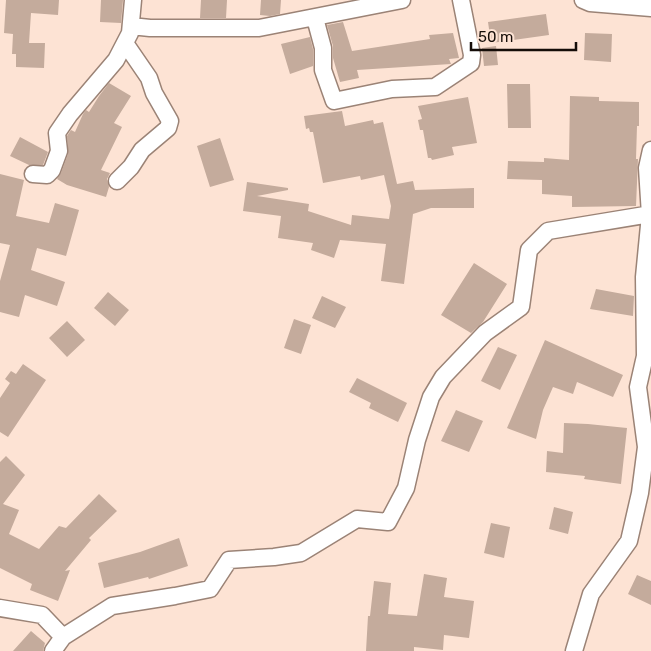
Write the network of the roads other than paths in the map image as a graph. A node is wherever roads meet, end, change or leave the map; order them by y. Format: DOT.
graph roads {
  1 [pos="133,0"];
  2 [pos="402,0"];
  3 [pos="462,0"];
  4 [pos="583,0"];
  5 [pos="651,8"];
  6 [pos="315,18"];
  7 [pos="131,26"];
  8 [pos="125,43"];
  9 [pos="651,150"];
  10 [pos="33,174"];
  11 [pos="117,181"];
  12 [pos="650,214"];
  13 [pos="644,390"];
  14 [pos="0,608"];
  15 [pos="63,636"];
  16 [pos="53,651"];
  17 [pos="574,651"];
  1 -- 7 [label="street"];
  2 -- 6 [label="street"];
  3 -- 6 [label="street"];
  4 -- 5 [label="street"];
  6 -- 7 [label="street"];
  7 -- 8 [label="street"];
  8 -- 10 [label="street"];
  8 -- 11 [label="street"];
  9 -- 12 [label="street"];
  12 -- 13 [label="street"];
  12 -- 15 [label="street"];
  13 -- 17 [label="street"];
  14 -- 15 [label="street"];
  15 -- 16 [label="street"];
}
